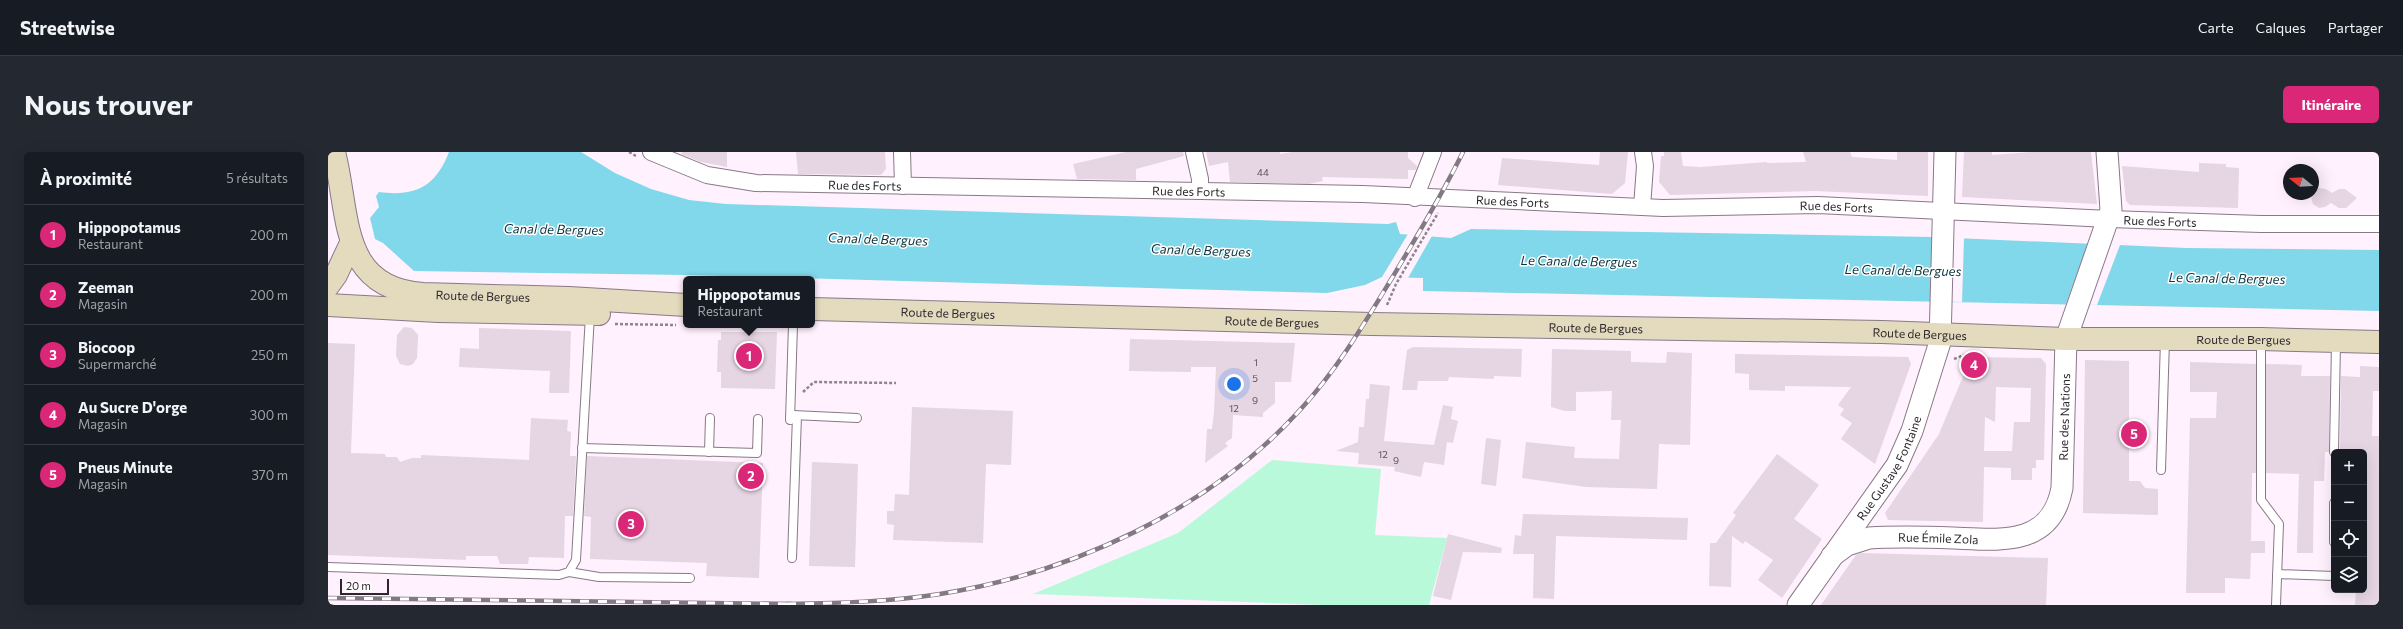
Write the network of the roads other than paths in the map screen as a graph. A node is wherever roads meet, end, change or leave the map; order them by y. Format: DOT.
graph roads {
  1 [pos="334,152"];
  2 [pos="650,152"];
  3 [pos="902,152"];
  4 [pos="1194,152"];
  5 [pos="1433,152"];
  6 [pos="1643,152"];
  7 [pos="1945,152"];
  8 [pos="2107,152"];
  9 [pos="680,158"];
  10 [pos="328,184"];
  11 [pos="903,186"];
  12 [pos="1200,191"];
  13 [pos="1414,198"];
  14 [pos="1642,207"];
  15 [pos="344,212"];
  16 [pos="1944,220"];
  17 [pos="2379,224"];
  18 [pos="2105,229"];
  19 [pos="351,243"];
  20 [pos="328,286"];
  21 [pos="328,305"];
  22 [pos="683,305"];
  23 [pos="590,307"];
  24 [pos="815,309"];
  25 [pos="683,311"];
  26 [pos="1941,324"];
  27 [pos="793,328"];
  28 [pos="2066,339"];
  29 [pos="2164,339"];
  30 [pos="2261,339"];
  31 [pos="2336,341"];
  32 [pos="2379,342"];
  33 [pos="793,417"];
  34 [pos="710,418"];
  35 [pos="857,418"];
  36 [pos="758,419"];
  37 [pos="582,448"];
  38 [pos="2334,449"];
  39 [pos="709,452"];
  40 [pos="2161,470"];
  41 [pos="1867,505"];
  42 [pos="2046,522"];
  43 [pos="1895,537"];
  44 [pos="1832,556"];
  45 [pos="792,558"];
  46 [pos="328,567"];
  47 [pos="569,572"];
  48 [pos="2277,574"];
  49 [pos="2331,576"];
  50 [pos="690,578"];
  51 [pos="1798,605"];
  52 [pos="2276,605"];
  1 -- 15 [label="main road"];
  2 -- 9 [label="street, Rue des Forts"];
  3 -- 11 [label="street"];
  4 -- 12 [label="street"];
  5 -- 13 [label="street"];
  6 -- 14 [label="street"];
  7 -- 16 [label="street, Rue Gustave Fontaine"];
  8 -- 18 [label="street, Rue des Nations"];
  9 -- 11 [label="street, Rue des Forts"];
  10 -- 15 [label="main road"];
  11 -- 12 [label="street, Rue des Forts"];
  12 -- 13 [label="street, Rue des Forts"];
  13 -- 14 [label="street, Rue des Forts"];
  14 -- 16 [label="street, Rue des Forts"];
  15 -- 19 [label="main road, Route de Bergues"];
  16 -- 18 [label="street, Rue des Forts"];
  16 -- 26 [label="street, Rue Gustave Fontaine"];
  17 -- 18 [label="street, Rue des Forts"];
  18 -- 28 [label="street, Rue des Nations"];
  19 -- 20 [label="main road"];
  19 -- 23 [label="main road, Route de Bergues"];
  21 -- 23 [label="main road, Route de Bergues"];
  22 -- 23 [label="main road, Route de Bergues"];
  23 -- 25 [label="main road, Route de Bergues"];
  23 -- 37 [label="lane"];
  24 -- 26 [label="main road, Route de Bergues"];
  26 -- 28 [label="main road, Route de Bergues"];
  26 -- 41 [label="street, Rue Gustave Fontaine"];
  27 -- 33 [label="lane"];
  28 -- 29 [label="main road, Route de Bergues"];
  28 -- 42 [label="street, Rue des Nations"];
  29 -- 30 [label="main road, Route de Bergues"];
  29 -- 40 [label="lane"];
  30 -- 31 [label="main road, Route de Bergues"];
  30 -- 48 [label="lane"];
  31 -- 32 [label="main road, Route de Bergues"];
  31 -- 38 [label="lane"];
  33 -- 35 [label="lane"];
  33 -- 45 [label="lane"];
  34 -- 39 [label="lane"];
  36 -- 39 [label="lane"];
  37 -- 39 [label="lane"];
  37 -- 47 [label="lane"];
  41 -- 43 [label="street"];
  41 -- 44 [label="street, Rue Gustave Fontaine"];
  42 -- 43 [label="street, Rue Émile Zola"];
  43 -- 44 [label="street, Rue Émile Zola"];
  44 -- 51 [label="street, Rue Gustave Fontaine"];
  46 -- 47 [label="lane"];
  47 -- 50 [label="lane"];
  48 -- 49 [label="lane"];
  48 -- 52 [label="lane"];
}
